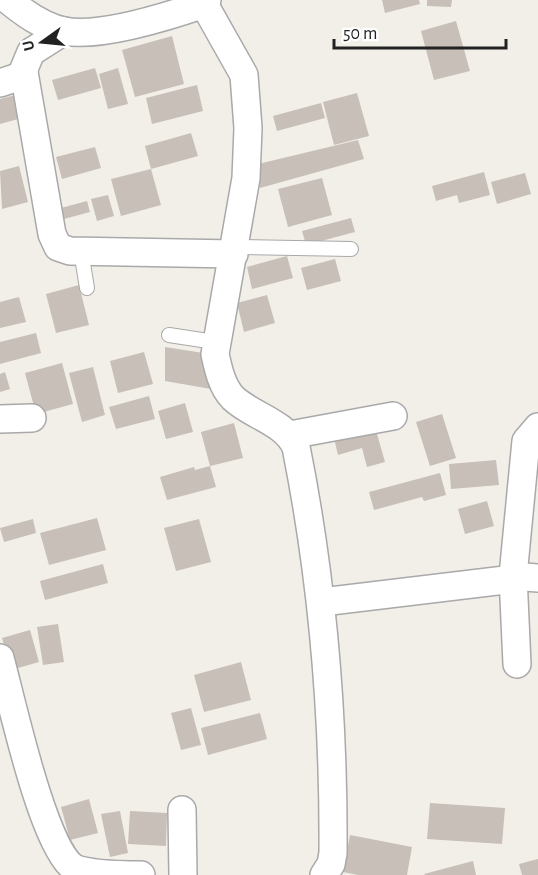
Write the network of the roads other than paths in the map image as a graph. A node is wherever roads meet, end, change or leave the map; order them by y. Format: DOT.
graph roads {
  1 [pos="206,2"];
  2 [pos="18,8"];
  3 [pos="64,31"];
  4 [pos="18,69"];
  5 [pos="351,249"];
  6 [pos="81,251"];
  7 [pos="234,251"];
  8 [pos="87,288"];
  9 [pos="169,335"];
  10 [pos="215,342"];
  11 [pos="393,416"];
  12 [pos="32,418"];
  13 [pos="0,419"];
  14 [pos="290,435"];
  15 [pos="534,437"];
  16 [pos="526,577"];
  17 [pos="322,602"];
  18 [pos="0,658"];
  19 [pos="517,664"];
  20 [pos="182,810"];
  21 [pos="141,875"];
  22 [pos="183,875"];
  23 [pos="325,875"];
  1 -- 3 [label="street"];
  1 -- 7 [label="street"];
  2 -- 3 [label="street"];
  2 -- 4 [label="street"];
  3 -- 4 [label="street"];
  4 -- 6 [label="street"];
  5 -- 7 [label="lane"];
  6 -- 7 [label="street"];
  6 -- 8 [label="lane"];
  7 -- 10 [label="street"];
  9 -- 10 [label="lane"];
  10 -- 14 [label="street"];
  11 -- 14 [label="street"];
  12 -- 13 [label="street"];
  14 -- 17 [label="street"];
  15 -- 16 [label="street"];
  16 -- 17 [label="street"];
  16 -- 19 [label="street"];
  17 -- 23 [label="street"];
  18 -- 21 [label="street"];
  20 -- 22 [label="street"];
}
